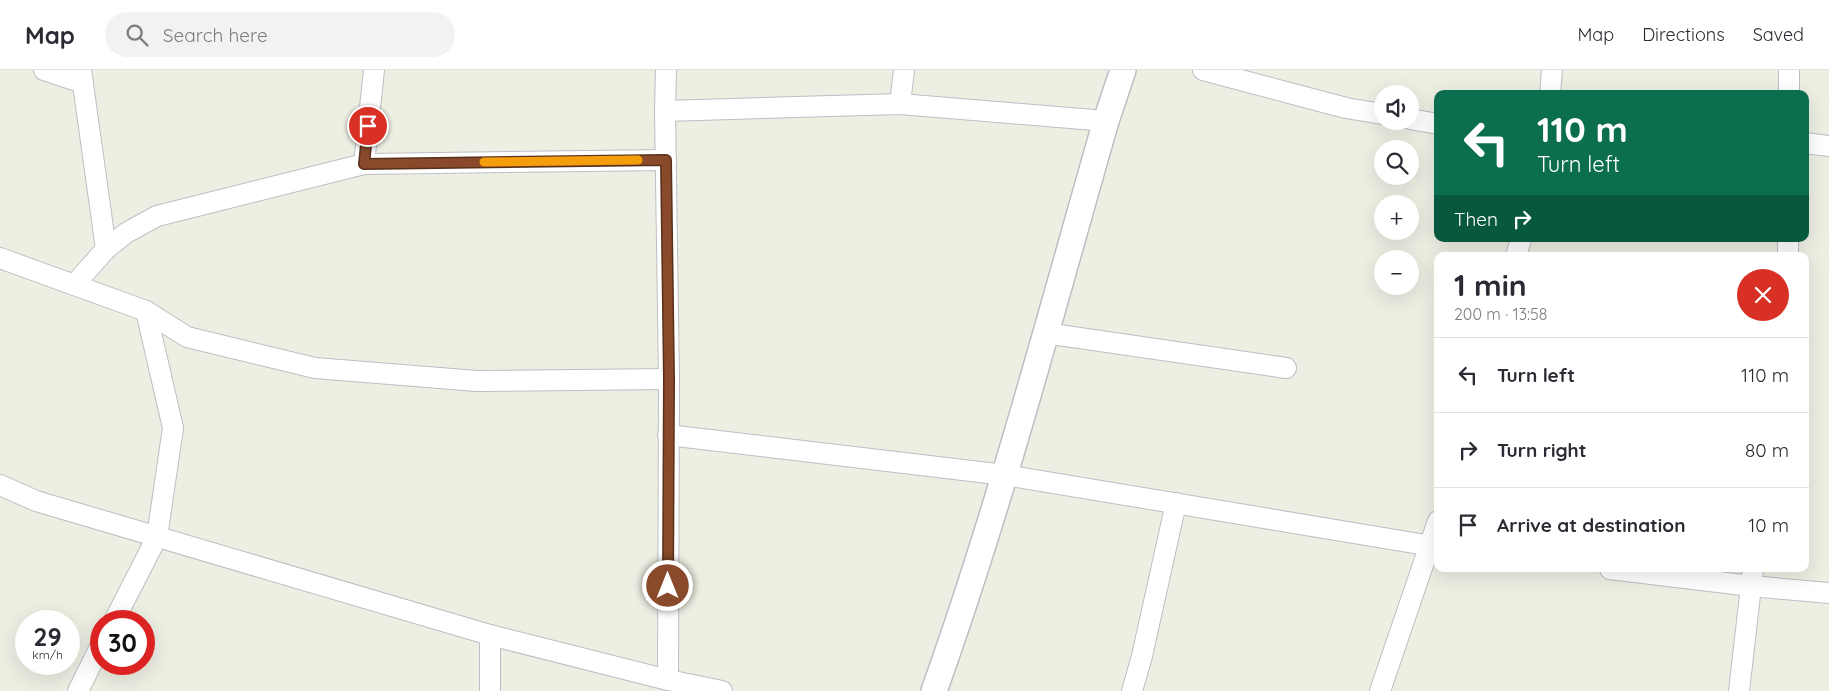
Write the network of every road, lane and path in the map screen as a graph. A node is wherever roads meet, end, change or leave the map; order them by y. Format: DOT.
graph roads {
  1 [pos="44,70"];
  2 [pos="374,70"];
  3 [pos="666,70"];
  4 [pos="904,70"];
  5 [pos="1123,70"];
  6 [pos="1203,70"];
  7 [pos="1552,70"];
  8 [pos="1789,70"];
  9 [pos="82,76"];
  10 [pos="1550,90"];
  11 [pos="1788,90"];
  12 [pos="900,104"];
  13 [pos="665,111"];
  14 [pos="1374,113"];
  15 [pos="1419,121"];
  16 [pos="1106,122"];
  17 [pos="1434,123"];
  18 [pos="1809,144"];
  19 [pos="1829,146"];
  20 [pos="666,160"];
  21 [pos="364,164"];
  22 [pos="106,249"];
  23 [pos="0,258"];
  24 [pos="74,285"];
  25 [pos="146,311"];
  26 [pos="1045,333"];
  27 [pos="1286,368"];
  28 [pos="669,379"];
  29 [pos="668,435"];
  30 [pos="1005,475"];
  31 [pos="0,485"];
  32 [pos="1176,503"];
  33 [pos="157,537"];
  34 [pos="1433,547"];
  35 [pos="1657,572"];
  36 [pos="1752,578"];
  37 [pos="1829,593"];
  38 [pos="120,610"];
  39 [pos="490,635"];
  40 [pos="90,668"];
  41 [pos="668,680"];
  42 [pos="78,691"];
  43 [pos="490,691"];
  44 [pos="722,691"];
  45 [pos="934,691"];
  46 [pos="1132,691"];
  47 [pos="1380,691"];
  48 [pos="1738,691"];
  1 -- 9 [label="street"];
  2 -- 21 [label="street"];
  3 -- 13 [label="street"];
  4 -- 12 [label="street"];
  5 -- 16 [label="street"];
  6 -- 14 [label="street"];
  7 -- 10 [label="street"];
  8 -- 11 [label="street"];
  9 -- 22 [label="street"];
  12 -- 13 [label="street"];
  12 -- 16 [label="street"];
  13 -- 20 [label="street"];
  15 -- 17 [label="street"];
  16 -- 26 [label="street"];
  18 -- 19 [label="street"];
  20 -- 21 [label="street"];
  20 -- 28 [label="street"];
  21 -- 22 [label="street"];
  22 -- 24 [label="street"];
  23 -- 24 [label="street"];
  24 -- 25 [label="street"];
  25 -- 28 [label="street"];
  25 -- 33 [label="street"];
  26 -- 27 [label="street"];
  26 -- 30 [label="street"];
  28 -- 29 [label="street"];
  29 -- 30 [label="street"];
  29 -- 41 [label="street"];
  30 -- 32 [label="street"];
  30 -- 45 [label="street"];
  31 -- 33 [label="street"];
  32 -- 34 [label="street"];
  32 -- 46 [label="street"];
  33 -- 38 [label="street"];
  33 -- 39 [label="street"];
  34 -- 47 [label="street"];
  35 -- 36 [label="street"];
  36 -- 37 [label="street"];
  36 -- 48 [label="street"];
  39 -- 41 [label="street"];
  39 -- 43 [label="street"];
  40 -- 42 [label="street"];
  41 -- 44 [label="street"];
}
